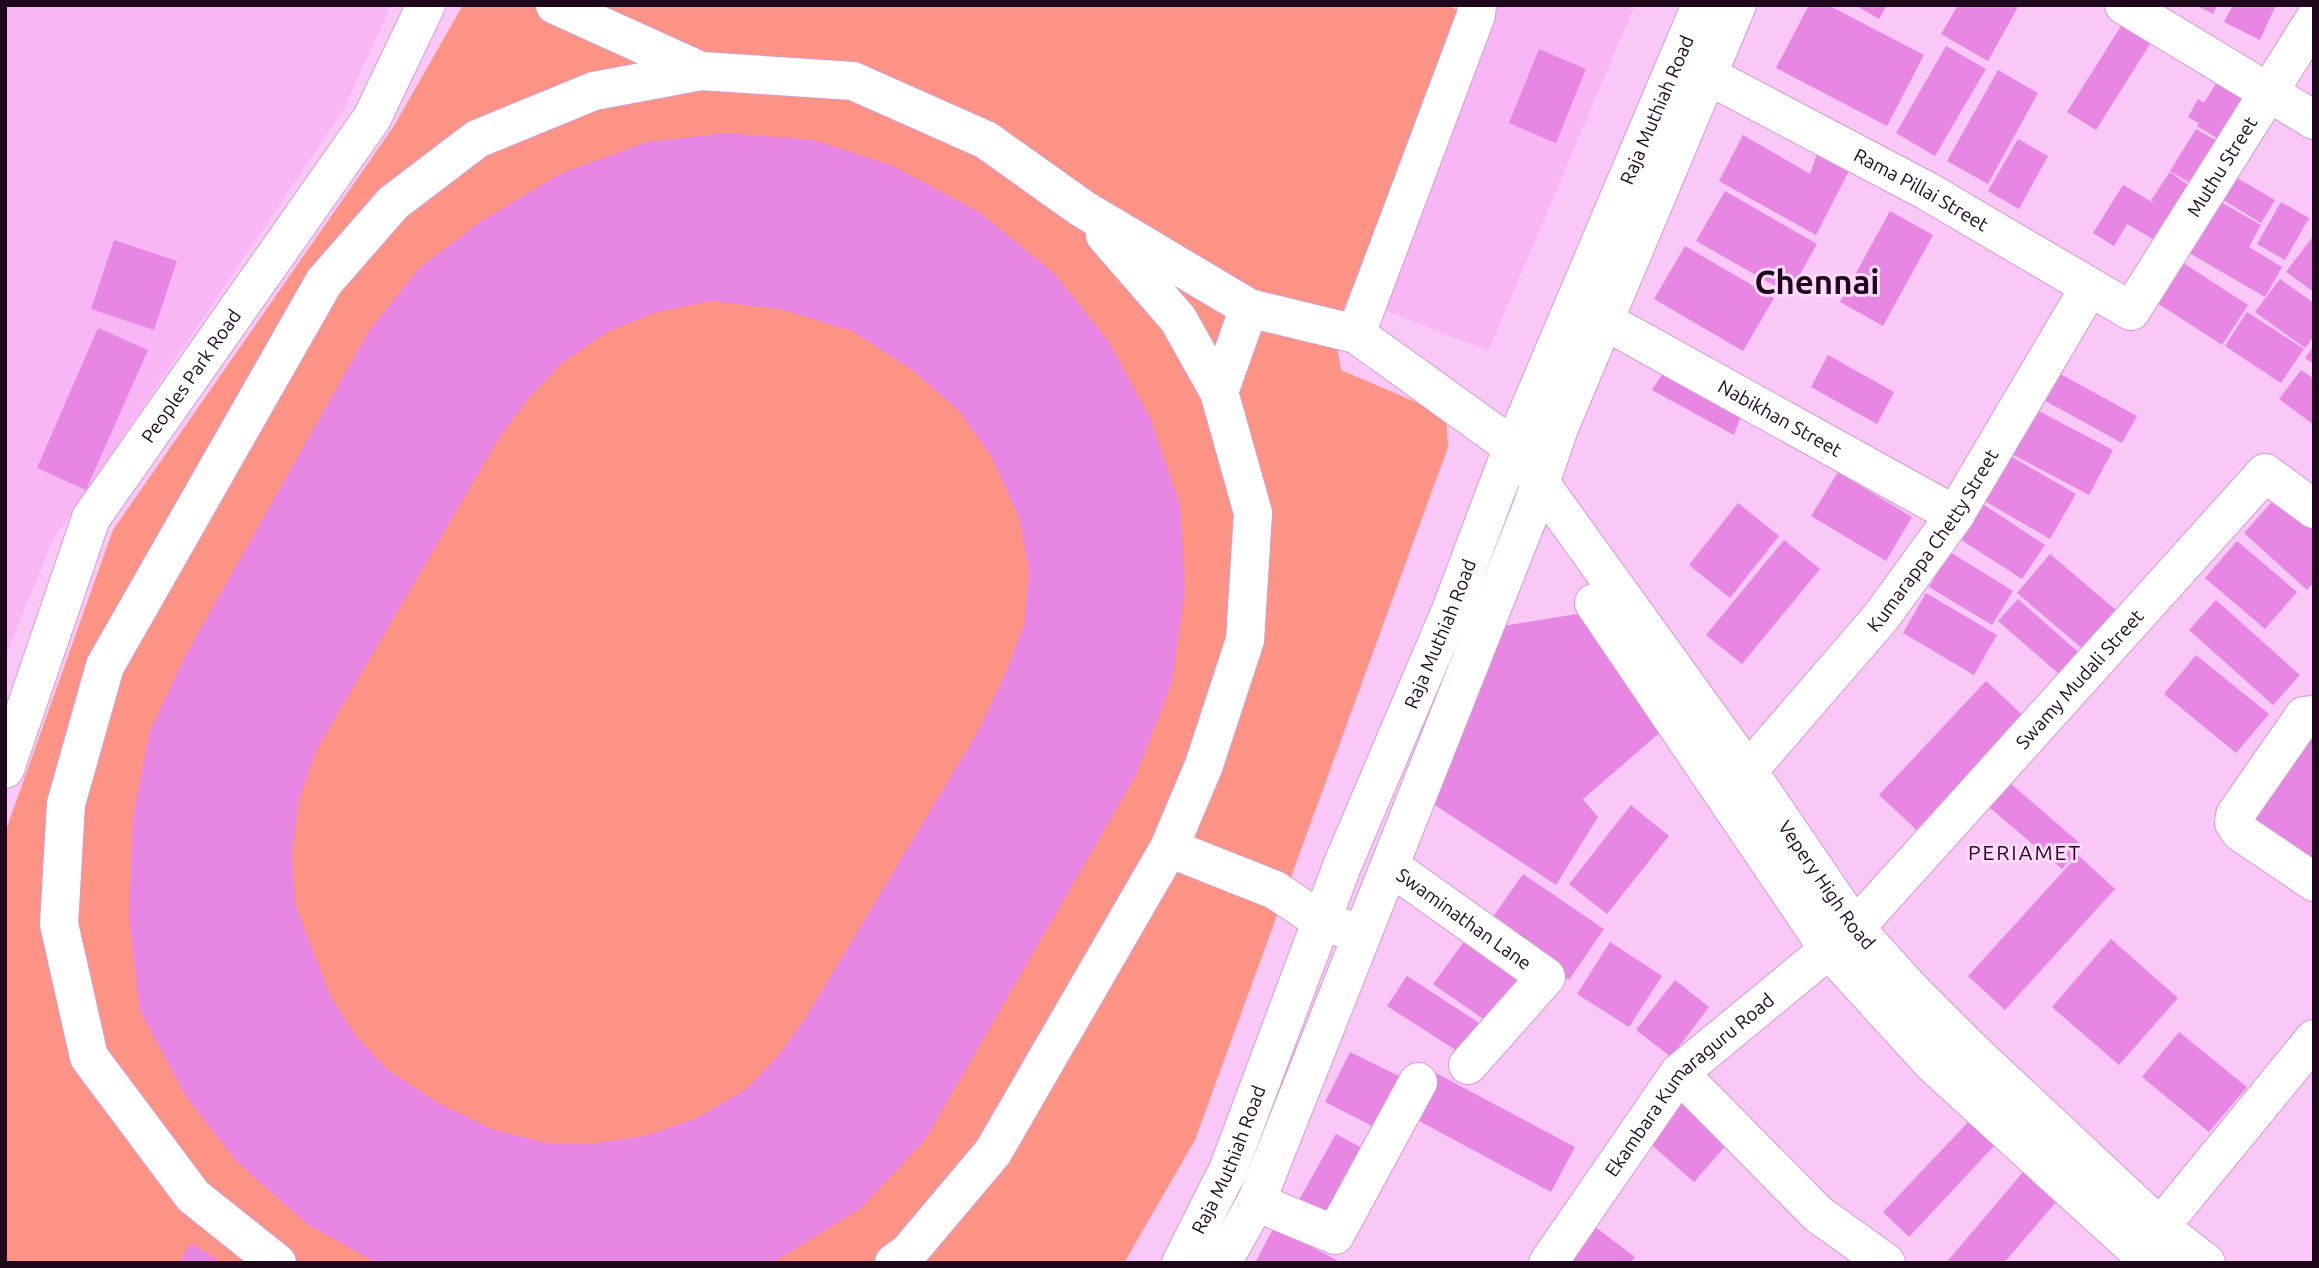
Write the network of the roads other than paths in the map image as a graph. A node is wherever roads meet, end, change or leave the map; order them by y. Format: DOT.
graph roads {
  1 [pos="426,5"];
  2 [pos="555,5"];
  3 [pos="1477,5"];
  4 [pos="1701,5"];
  5 [pos="1737,5"];
  6 [pos="2124,5"];
  7 [pos="2314,20"];
  8 [pos="701,71"];
  9 [pos="1707,75"];
  10 [pos="2268,93"];
  11 [pos="2314,120"];
  12 [pos="1083,209"];
  13 [pos="2089,288"];
  14 [pos="1249,308"];
  15 [pos="2131,311"];
  16 [pos="1605,321"];
  17 [pos="1356,334"];
  18 [pos="1219,392"];
  19 [pos="1510,457"];
  20 [pos="1537,495"];
  21 [pos="2314,509"];
  22 [pos="1955,515"];
  23 [pos="2314,715"];
  24 [pos="5,769"];
  25 [pos="1748,771"];
  26 [pos="1169,848"];
  27 [pos="1390,866"];
  28 [pos="2314,882"];
  29 [pos="1321,921"];
  30 [pos="1361,934"];
  31 [pos="1842,939"];
  32 [pos="2314,1039"];
  33 [pos="1468,1065"];
  34 [pos="1679,1073"];
  35 [pos="1419,1082"];
  36 [pos="1256,1202"];
  37 [pos="2145,1251"];
  38 [pos="277,1263"];
  39 [pos="894,1263"];
  40 [pos="1181,1263"];
  41 [pos="1222,1263"];
  42 [pos="1548,1263"];
  43 [pos="1886,1263"];
  44 [pos="2207,1263"];
  1 -- 24 [label="street, Peoples Park Road"];
  2 -- 8 [label="street"];
  3 -- 17 [label="street"];
  4 -- 19 [label="street, Raja Muthiah Road"];
  5 -- 9 [label="street, Raja Muthiah Road"];
  6 -- 10 [label="street"];
  7 -- 10 [label="street, Muthu Street"];
  8 -- 12 [label="street"];
  8 -- 38 [label="street"];
  9 -- 13 [label="street, Rama Pillai Street"];
  9 -- 16 [label="street, Raja Muthiah Road"];
  10 -- 11 [label="street"];
  10 -- 15 [label="street, Muthu Street"];
  12 -- 14 [label="street"];
  12 -- 18 [label="street"];
  13 -- 15 [label="street, Rama Pillai Street"];
  13 -- 22 [label="street, Kumarappa Chetty Street"];
  14 -- 17 [label="street"];
  14 -- 18 [label="street"];
  16 -- 20 [label="street, Raja Muthiah Road"];
  16 -- 22 [label="street, Nabikhan Street"];
  17 -- 19 [label="street, Vepery High Road"];
  18 -- 26 [label="street"];
  19 -- 20 [label="street, Vepery High Road"];
  19 -- 29 [label="street, Raja Muthiah Road"];
  20 -- 25 [label="street, Vepery High Road"];
  20 -- 27 [label="street, Raja Muthiah Road"];
  20 -- 31 [label="street, Vepery High Road"];
  21 -- 31 [label="street, Swamy Mudali Street"];
  22 -- 25 [label="street, Kumarappa Chetty Street"];
  23 -- 28 [label="street"];
  25 -- 31 [label="street, Vepery High Road"];
  26 -- 29 [label="street"];
  26 -- 39 [label="street"];
  27 -- 30 [label="street, Raja Muthiah Road"];
  27 -- 33 [label="street, Swaminathan Lane"];
  29 -- 30 [label="street"];
  29 -- 40 [label="street, Raja Muthiah Road"];
  30 -- 36 [label="street, Raja Muthiah Road"];
  31 -- 34 [label="street, Ekambara Kumaraguru Road"];
  31 -- 37 [label="street, Vepery High Road"];
  32 -- 37 [label="street"];
  34 -- 42 [label="street, Ekambara Kumaraguru Road"];
  34 -- 43 [label="street"];
  35 -- 36 [label="street"];
  36 -- 41 [label="street, Raja Muthiah Road"];
  37 -- 44 [label="street, Vepery High Road"];
}
